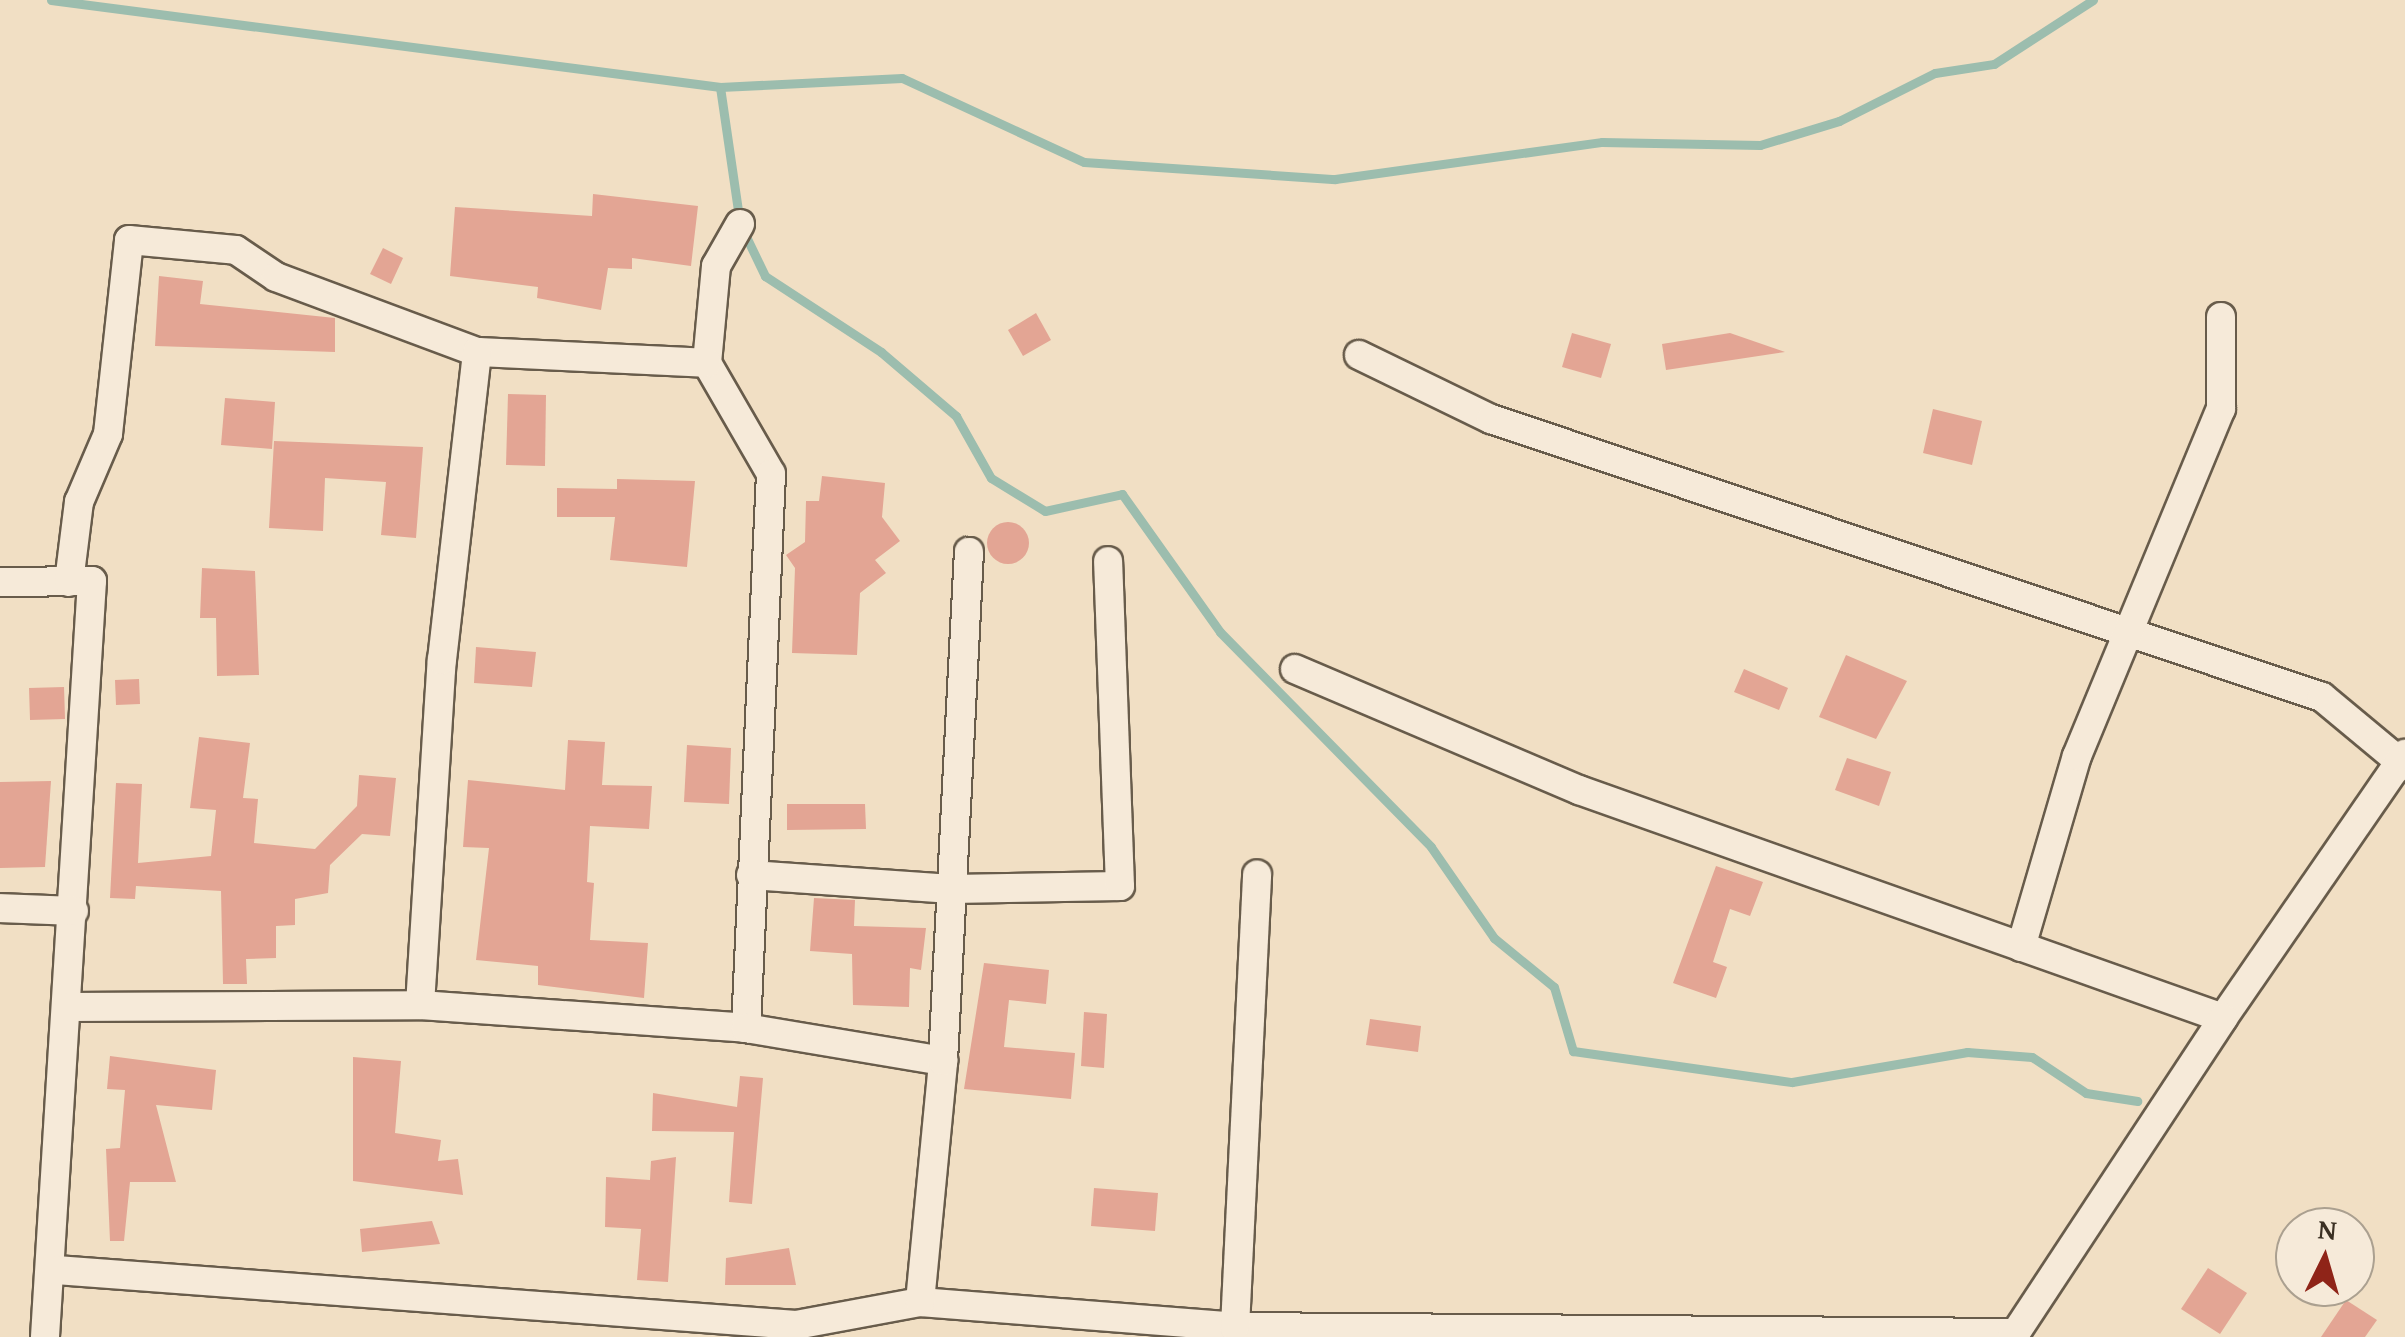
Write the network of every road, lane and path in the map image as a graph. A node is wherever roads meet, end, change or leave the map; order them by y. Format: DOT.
graph roads {
  1 [pos="740,224"];
  2 [pos="2221,317"];
  3 [pos="478,352"];
  4 [pos="1359,355"];
  5 [pos="707,363"];
  6 [pos="969,552"];
  7 [pos="1108,561"];
  8 [pos="0,582"];
  9 [pos="69,582"];
  10 [pos="2126,630"];
  11 [pos="1295,669"];
  12 [pos="2404,760"];
  13 [pos="1257,874"];
  14 [pos="751,875"];
  15 [pos="952,889"];
  16 [pos="0,908"];
  17 [pos="74,911"];
  18 [pos="2021,947"];
  19 [pos="420,1005"];
  20 [pos="69,1007"];
  21 [pos="2223,1018"];
  22 [pos="746,1028"];
  23 [pos="944,1061"];
  24 [pos="56,1270"];
  25 [pos="920,1302"];
  26 [pos="1235,1327"];
  27 [pos="796,1331"];
  28 [pos="1475,1333"];
  29 [pos="2015,1335"];
  30 [pos="45,1337"];
  1 -- 5 [label="street"];
  2 -- 10 [label="street"];
  3 -- 5 [label="street"];
  3 -- 9 [label="street"];
  3 -- 19 [label="street"];
  4 -- 10 [label="street"];
  5 -- 14 [label="street"];
  6 -- 15 [label="street"];
  7 -- 15 [label="street"];
  8 -- 9 [label="street"];
  9 -- 17 [label="street"];
  10 -- 12 [label="street"];
  10 -- 18 [label="street"];
  11 -- 18 [label="street"];
  12 -- 21 [label="street"];
  13 -- 26 [label="street"];
  14 -- 15 [label="street"];
  14 -- 22 [label="street"];
  15 -- 23 [label="street"];
  16 -- 17 [label="street"];
  17 -- 20 [label="street"];
  18 -- 21 [label="street"];
  19 -- 20 [label="street"];
  19 -- 22 [label="street"];
  20 -- 24 [label="street"];
  21 -- 29 [label="street"];
  22 -- 23 [label="street"];
  23 -- 25 [label="street"];
  24 -- 27 [label="street"];
  24 -- 30 [label="street"];
  25 -- 26 [label="street"];
  25 -- 27 [label="street"];
  26 -- 28 [label="street"];
  28 -- 29 [label="street"];
}
